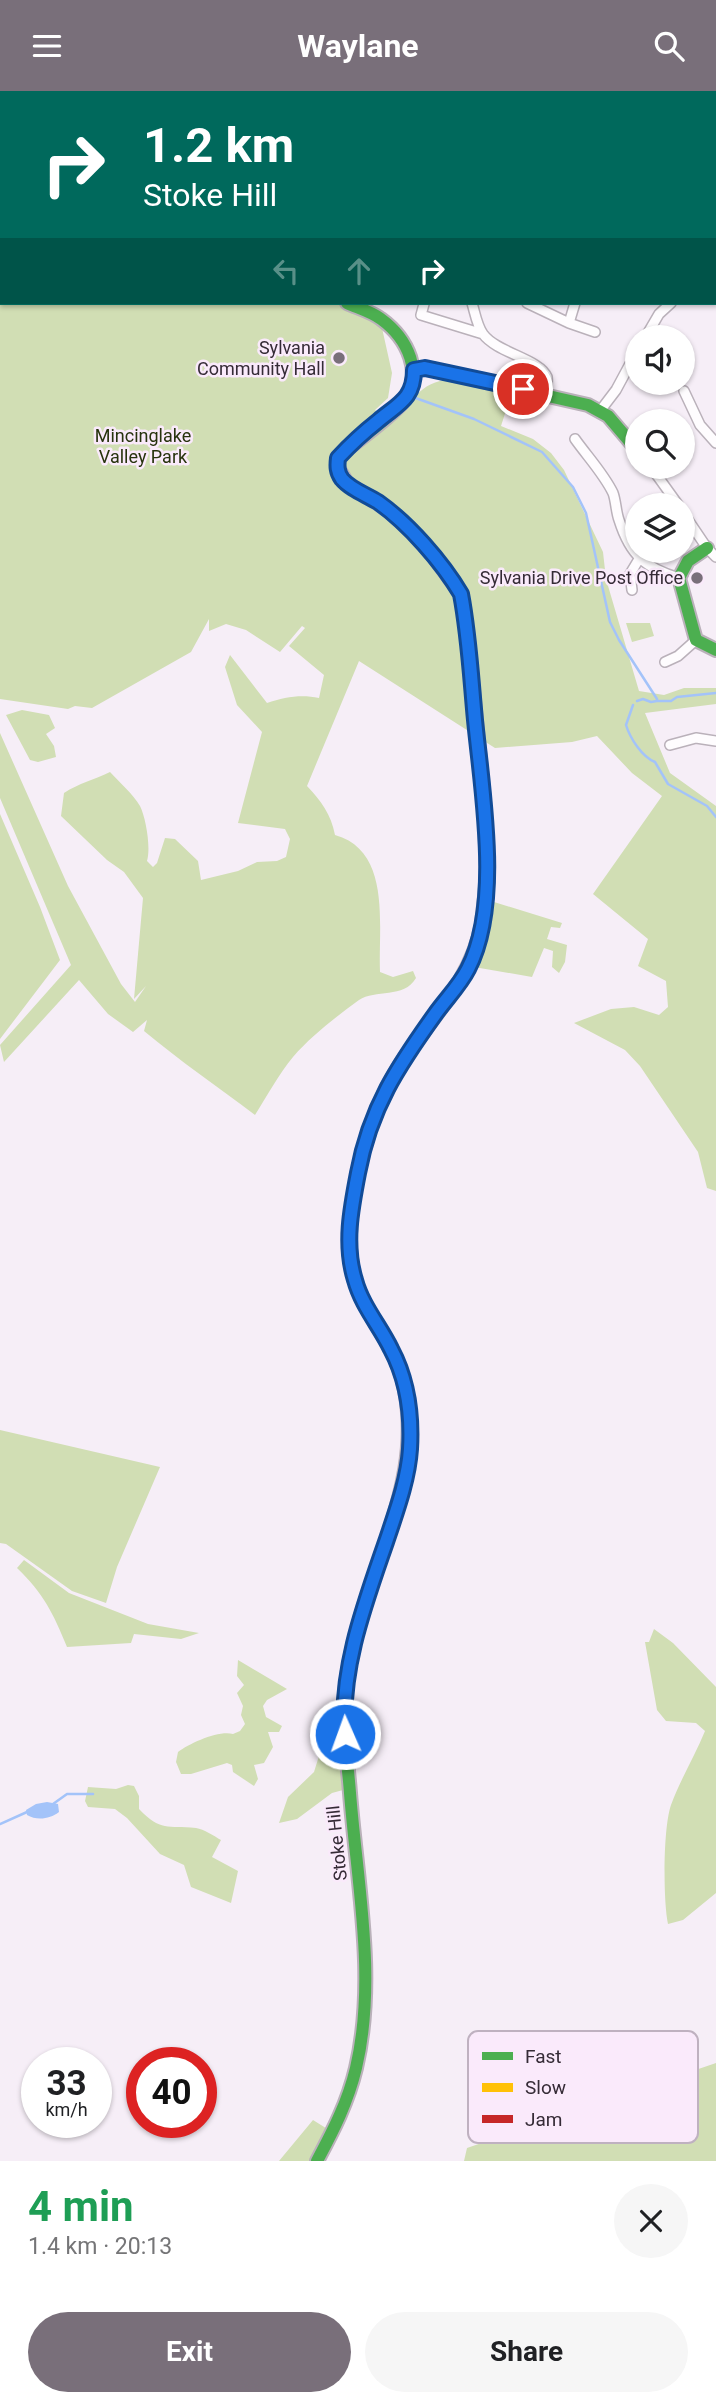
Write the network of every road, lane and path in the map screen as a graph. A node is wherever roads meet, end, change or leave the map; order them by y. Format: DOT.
graph roads {
  1 [pos="351,305"];
  2 [pos="424,305"];
  3 [pos="473,305"];
  4 [pos="531,305"];
  5 [pos="574,305"];
  6 [pos="669,305"];
  7 [pos="569,323"];
  8 [pos="653,325"];
  9 [pos="595,332"];
  10 [pos="483,334"];
  11 [pos="414,370"];
  12 [pos="625,372"];
  13 [pos="545,394"];
  14 [pos="690,395"];
  15 [pos="600,411"];
  16 [pos="625,436"];
  17 [pos="575,439"];
  18 [pos="716,443"];
  19 [pos="695,529"];
  20 [pos="625,536"];
  21 [pos="712,552"];
  22 [pos="637,563"];
  23 [pos="646,563"];
  24 [pos="679,578"];
  25 [pos="632,590"];
  26 [pos="696,640"];
  27 [pos="716,650"];
  28 [pos="667,658"];
  29 [pos="716,741"];
  30 [pos="670,745"];
  31 [pos="317,2161"];
  1 -- 11 [label="street"];
  2 -- 10 [label="street"];
  3 -- 10 [label="street"];
  4 -- 7 [label="street"];
  5 -- 7 [label="street"];
  6 -- 8 [label="street"];
  7 -- 9 [label="street"];
  10 -- 13 [label="street"];
  11 -- 13 [label="street"];
  11 -- 31 [label="street, Stoke Hill"];
  12 -- 15 [label="street"];
  13 -- 15 [label="street"];
  14 -- 18 [label="street"];
  15 -- 16 [label="street"];
  17 -- 20 [label="street"];
  19 -- 21 [label="street"];
  21 -- 24 [label="street"];
  22 -- 25 [label="street"];
  23 -- 24 [label="street"];
  24 -- 26 [label="street"];
  26 -- 27 [label="street"];
  26 -- 28 [label="street"];
  29 -- 30 [label="street"];
}
